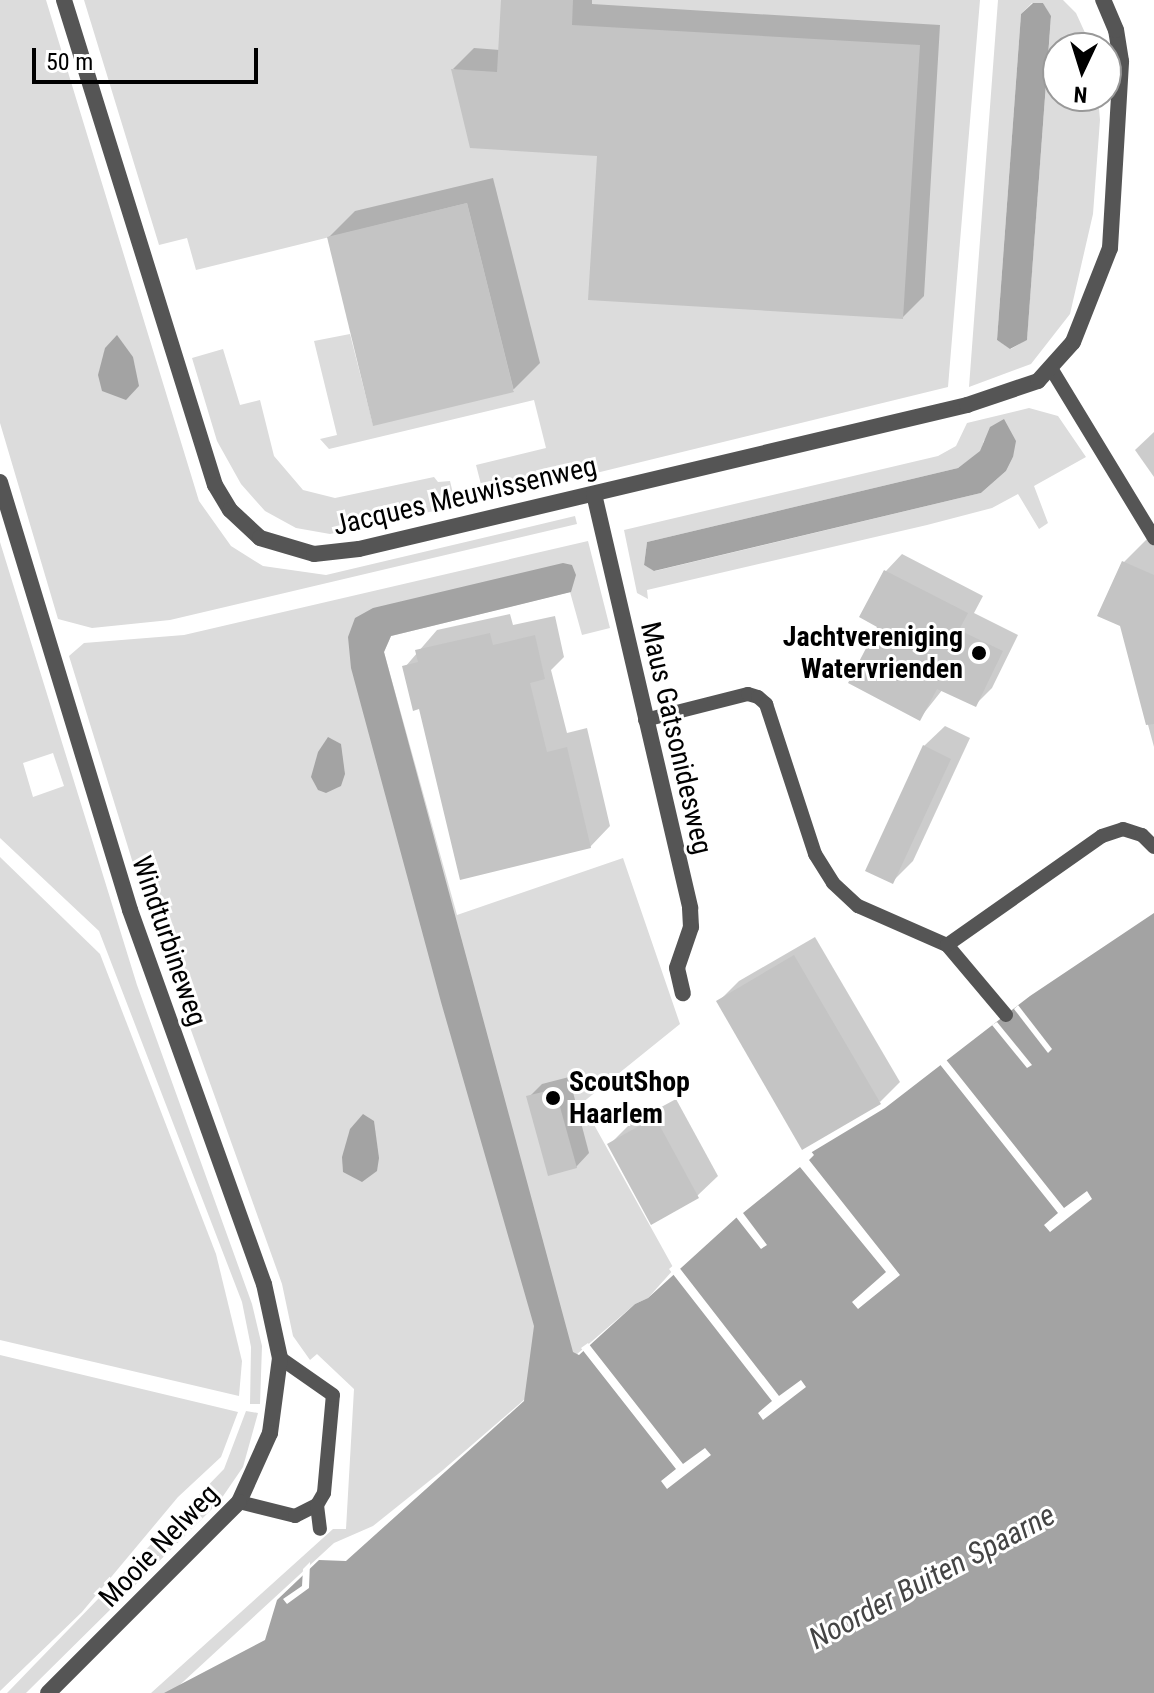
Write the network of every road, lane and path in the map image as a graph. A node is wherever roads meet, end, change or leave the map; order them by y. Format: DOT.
graph roads {
  1 [pos="64,0"];
  2 [pos="1106,6"];
  3 [pos="1052,370"];
  4 [pos="0,482"];
  5 [pos="594,494"];
  6 [pos="1154,538"];
  7 [pos="645,720"];
  8 [pos="1154,847"];
  9 [pos="947,945"];
  10 [pos="683,993"];
  11 [pos="1006,1015"];
  12 [pos="280,1358"];
  13 [pos="275,1414"];
  14 [pos="239,1502"];
  15 [pos="317,1505"];
  16 [pos="320,1529"];
  17 [pos="48,1693"];
  1 -- 5 [label="street, Jacques Meuwissenweg"];
  2 -- 3 [label="street"];
  3 -- 5 [label="street, Jacques Meuwissenweg"];
  3 -- 6 [label="lane"];
  4 -- 12 [label="street, Windturbineweg"];
  5 -- 7 [label="street, Maus Gatsonidesweg"];
  7 -- 9 [label="lane"];
  7 -- 10 [label="street, Maus Gatsonidesweg"];
  8 -- 9 [label="lane"];
  9 -- 11 [label="lane"];
  12 -- 13 [label="street, Windturbineweg"];
  12 -- 15 [label="lane"];
  13 -- 14 [label="street, Mooie Nelweg"];
  14 -- 15 [label="lane"];
  14 -- 17 [label="street, Mooie Nelweg"];
  15 -- 16 [label="lane"];
}
